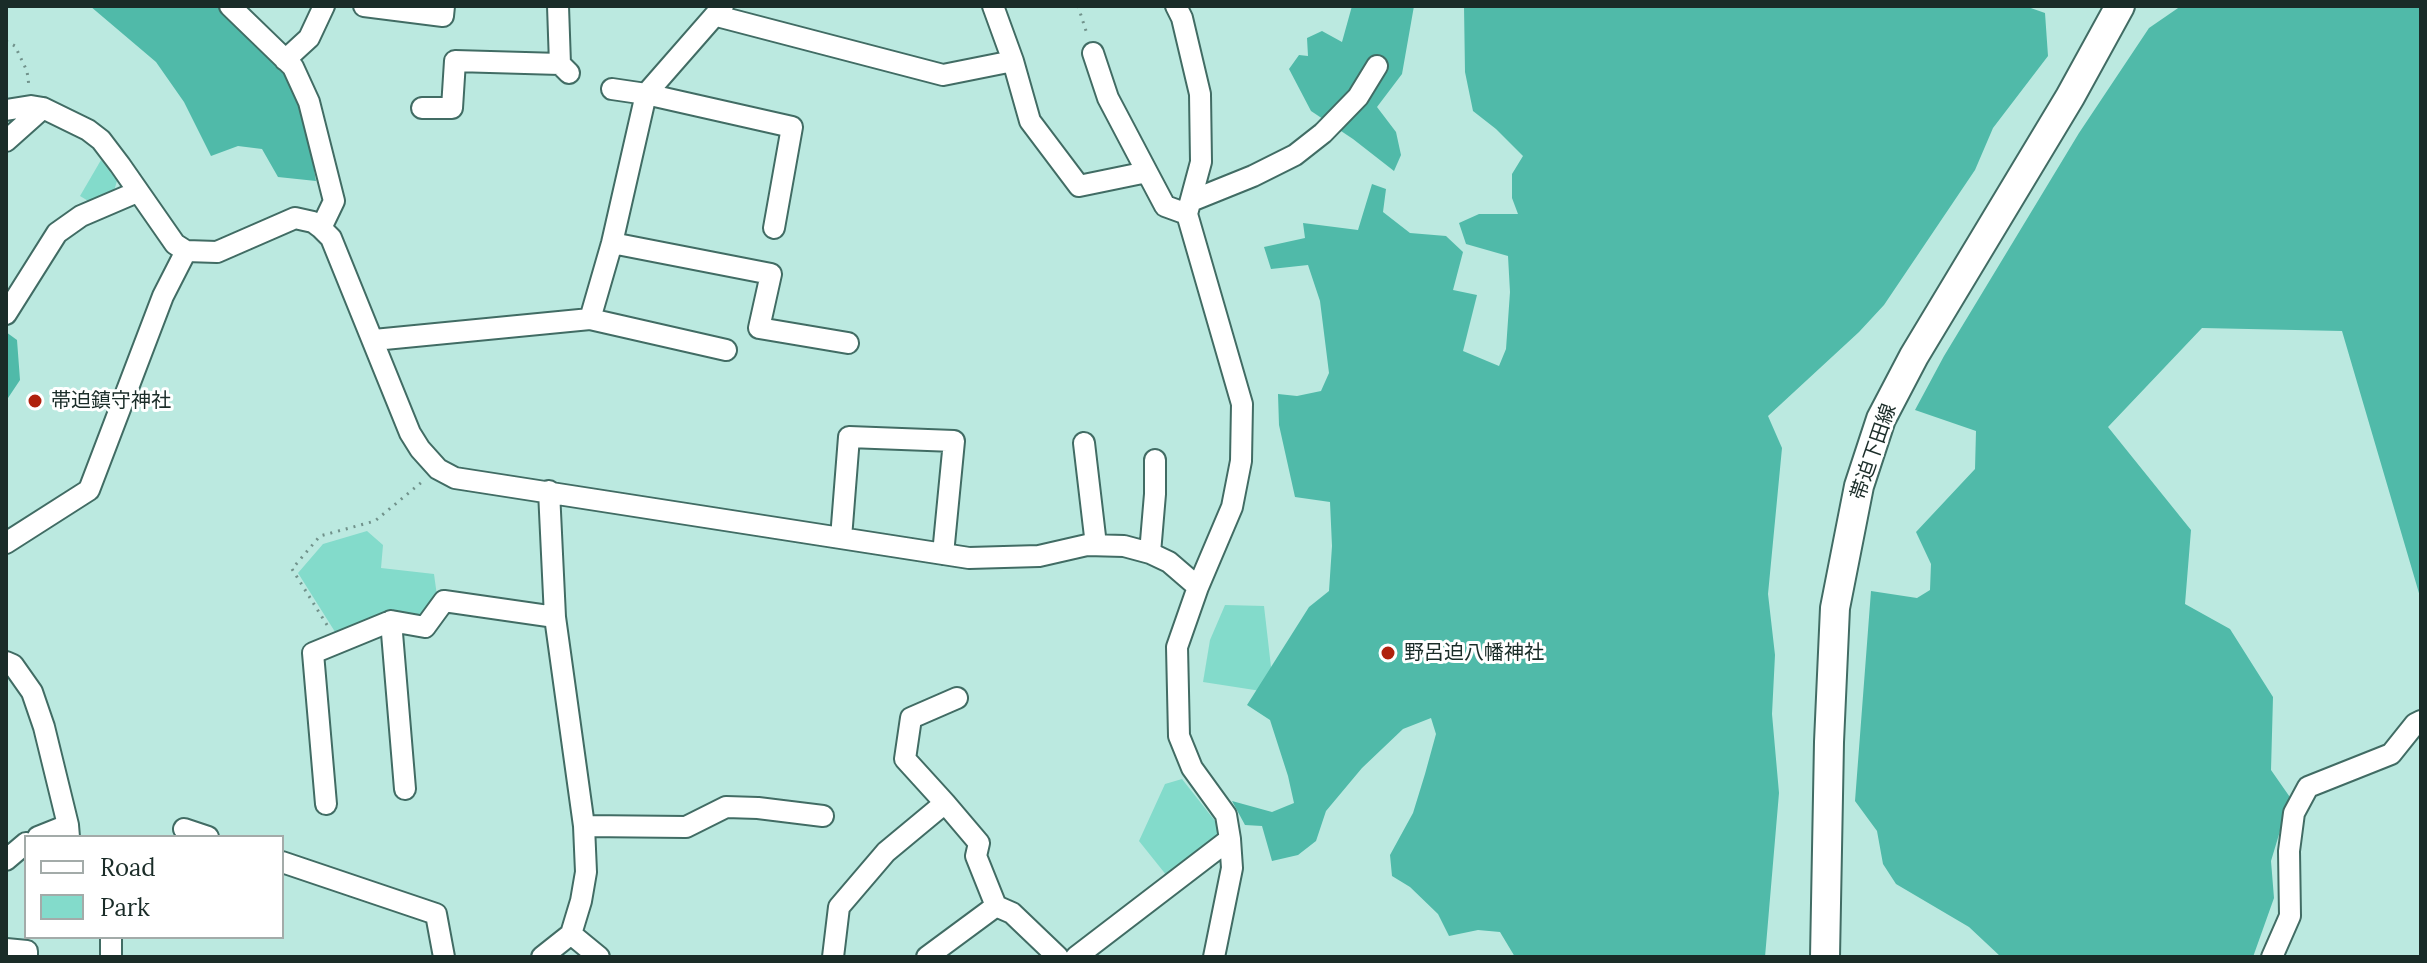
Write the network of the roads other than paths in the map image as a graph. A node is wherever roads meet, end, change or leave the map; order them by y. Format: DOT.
graph roads {
  1 [pos="230,6"];
  2 [pos="324,6"];
  3 [pos="364,6"];
  4 [pos="444,6"];
  5 [pos="558,6"];
  6 [pos="993,6"];
  7 [pos="1176,6"];
  8 [pos="2120,6"];
  9 [pos="720,11"];
  10 [pos="1093,53"];
  11 [pos="285,60"];
  12 [pos="1013,61"];
  13 [pos="1377,66"];
  14 [pos="612,89"];
  15 [pos="646,94"];
  16 [pos="37,107"];
  17 [pos="422,108"];
  18 [pos="6,110"];
  19 [pos="6,141"];
  20 [pos="1147,172"];
  21 [pos="137,192"];
  22 [pos="1189,207"];
  23 [pos="321,228"];
  24 [pos="774,228"];
  25 [pos="612,243"];
  26 [pos="186,251"];
  27 [pos="6,314"];
  28 [pos="590,319"];
  29 [pos="374,340"];
  30 [pos="848,343"];
  31 [pos="726,350"];
  32 [pos="1084,443"];
  33 [pos="1155,460"];
  34 [pos="549,491"];
  35 [pos="841,538"];
  36 [pos="6,543"];
  37 [pos="1096,545"];
  38 [pos="1150,553"];
  39 [pos="943,554"];
  40 [pos="1198,587"];
  41 [pos="555,617"];
  42 [pos="391,621"];
  43 [pos="6,662"];
  44 [pos="957,698"];
  45 [pos="2421,721"];
  46 [pos="405,789"];
  47 [pos="945,803"];
  48 [pos="326,804"];
  49 [pos="823,816"];
  50 [pos="584,826"];
  51 [pos="184,829"];
  52 [pos="68,831"];
  53 [pos="48,835"];
  54 [pos="202,835"];
  55 [pos="1230,839"];
  56 [pos="24,845"];
  57 [pos="6,860"];
  58 [pos="284,863"];
  59 [pos="996,906"];
  60 [pos="571,934"];
  61 [pos="6,949"];
  62 [pos="27,957"];
  63 [pos="444,957"];
  64 [pos="542,957"];
  65 [pos="599,957"];
  66 [pos="833,957"];
  67 [pos="927,957"];
  68 [pos="1058,957"];
  69 [pos="1076,957"];
  70 [pos="1214,957"];
  71 [pos="1825,957"];
  72 [pos="2272,957"];
  1 -- 11 [label="street"];
  2 -- 11 [label="street"];
  3 -- 4 [label="street"];
  5 -- 17 [label="street"];
  6 -- 12 [label="street"];
  7 -- 22 [label="street"];
  8 -- 71 [label="main road, 帯迫下田線"];
  9 -- 12 [label="street"];
  9 -- 15 [label="street"];
  10 -- 20 [label="street"];
  11 -- 23 [label="street"];
  12 -- 20 [label="street"];
  13 -- 22 [label="street"];
  14 -- 15 [label="street"];
  15 -- 24 [label="street"];
  15 -- 25 [label="street"];
  16 -- 18 [label="street"];
  16 -- 19 [label="street"];
  16 -- 21 [label="street"];
  20 -- 22 [label="street"];
  21 -- 26 [label="street"];
  21 -- 27 [label="street"];
  22 -- 40 [label="street"];
  23 -- 26 [label="street"];
  23 -- 29 [label="street"];
  25 -- 28 [label="street"];
  25 -- 30 [label="street"];
  26 -- 36 [label="street"];
  28 -- 29 [label="street"];
  28 -- 31 [label="street"];
  29 -- 34 [label="street"];
  32 -- 37 [label="street"];
  33 -- 38 [label="street"];
  34 -- 35 [label="street"];
  34 -- 41 [label="street"];
  35 -- 39 [label="street"];
  35 -- 39 [label="street"];
  37 -- 38 [label="street"];
  37 -- 39 [label="street"];
  38 -- 40 [label="street"];
  40 -- 55 [label="street"];
  41 -- 42 [label="street"];
  41 -- 50 [label="street"];
  42 -- 46 [label="street"];
  42 -- 48 [label="street"];
  43 -- 52 [label="street"];
  44 -- 47 [label="street"];
  45 -- 72 [label="street"];
  47 -- 59 [label="street"];
  47 -- 66 [label="street"];
  49 -- 50 [label="street"];
  50 -- 60 [label="street"];
  51 -- 54 [label="street"];
  52 -- 53 [label="street"];
  55 -- 69 [label="street"];
  55 -- 70 [label="street"];
  56 -- 57 [label="street"];
  58 -- 63 [label="street"];
  59 -- 67 [label="street"];
  59 -- 68 [label="street"];
  60 -- 64 [label="street"];
  60 -- 65 [label="street"];
  61 -- 62 [label="street"];
}
